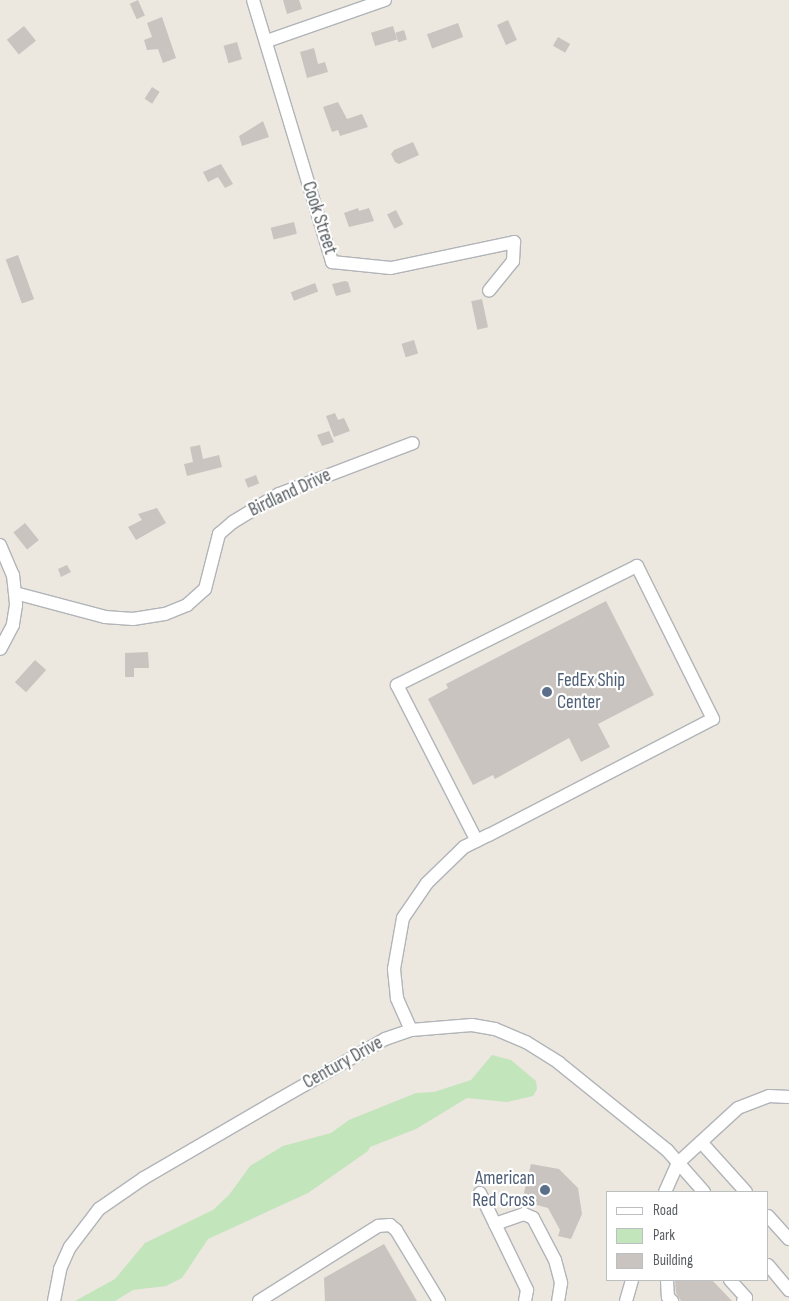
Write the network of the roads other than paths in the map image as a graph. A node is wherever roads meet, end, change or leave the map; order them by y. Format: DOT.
graph roads {
  1 [pos="253,0"];
  2 [pos="385,0"];
  3 [pos="267,41"];
  4 [pos="489,291"];
  5 [pos="413,443"];
  6 [pos="0,545"];
  7 [pos="15,593"];
  8 [pos="0,649"];
  9 [pos="477,841"];
  10 [pos="411,1030"];
  11 [pos="789,1097"];
  12 [pos="701,1142"];
  13 [pos="678,1163"];
  14 [pos="665,1191"];
  15 [pos="703,1191"];
  16 [pos="745,1191"];
  17 [pos="480,1193"];
  18 [pos="769,1217"];
  19 [pos="495,1224"];
  20 [pos="789,1239"];
  21 [pos="769,1266"];
  22 [pos="632,1281"];
  23 [pos="667,1281"];
  24 [pos="731,1281"];
  25 [pos="789,1290"];
  26 [pos="54,1301"];
  27 [pos="259,1301"];
  28 [pos="439,1301"];
  29 [pos="525,1301"];
  30 [pos="558,1301"];
  31 [pos="626,1301"];
  32 [pos="672,1301"];
  33 [pos="743,1301"];
  1 -- 3 [label="street, Cook Street"];
  2 -- 3 [label="street"];
  3 -- 4 [label="street, Cook Street"];
  5 -- 7 [label="street, Birdland Drive"];
  6 -- 7 [label="street"];
  7 -- 8 [label="street"];
  9 -- 9 [label="street"];
  9 -- 10 [label="street"];
  10 -- 13 [label="street, Century Drive"];
  10 -- 26 [label="street, Century Drive"];
  11 -- 12 [label="street"];
  12 -- 13 [label="street"];
  12 -- 16 [label="street"];
  13 -- 14 [label="street"];
  13 -- 15 [label="street, Century Drive"];
  17 -- 19 [label="street"];
  18 -- 20 [label="street"];
  19 -- 29 [label="street"];
  19 -- 30 [label="street"];
  21 -- 25 [label="street"];
  22 -- 31 [label="street"];
  23 -- 32 [label="street"];
  24 -- 33 [label="street"];
  27 -- 28 [label="street"];
}
